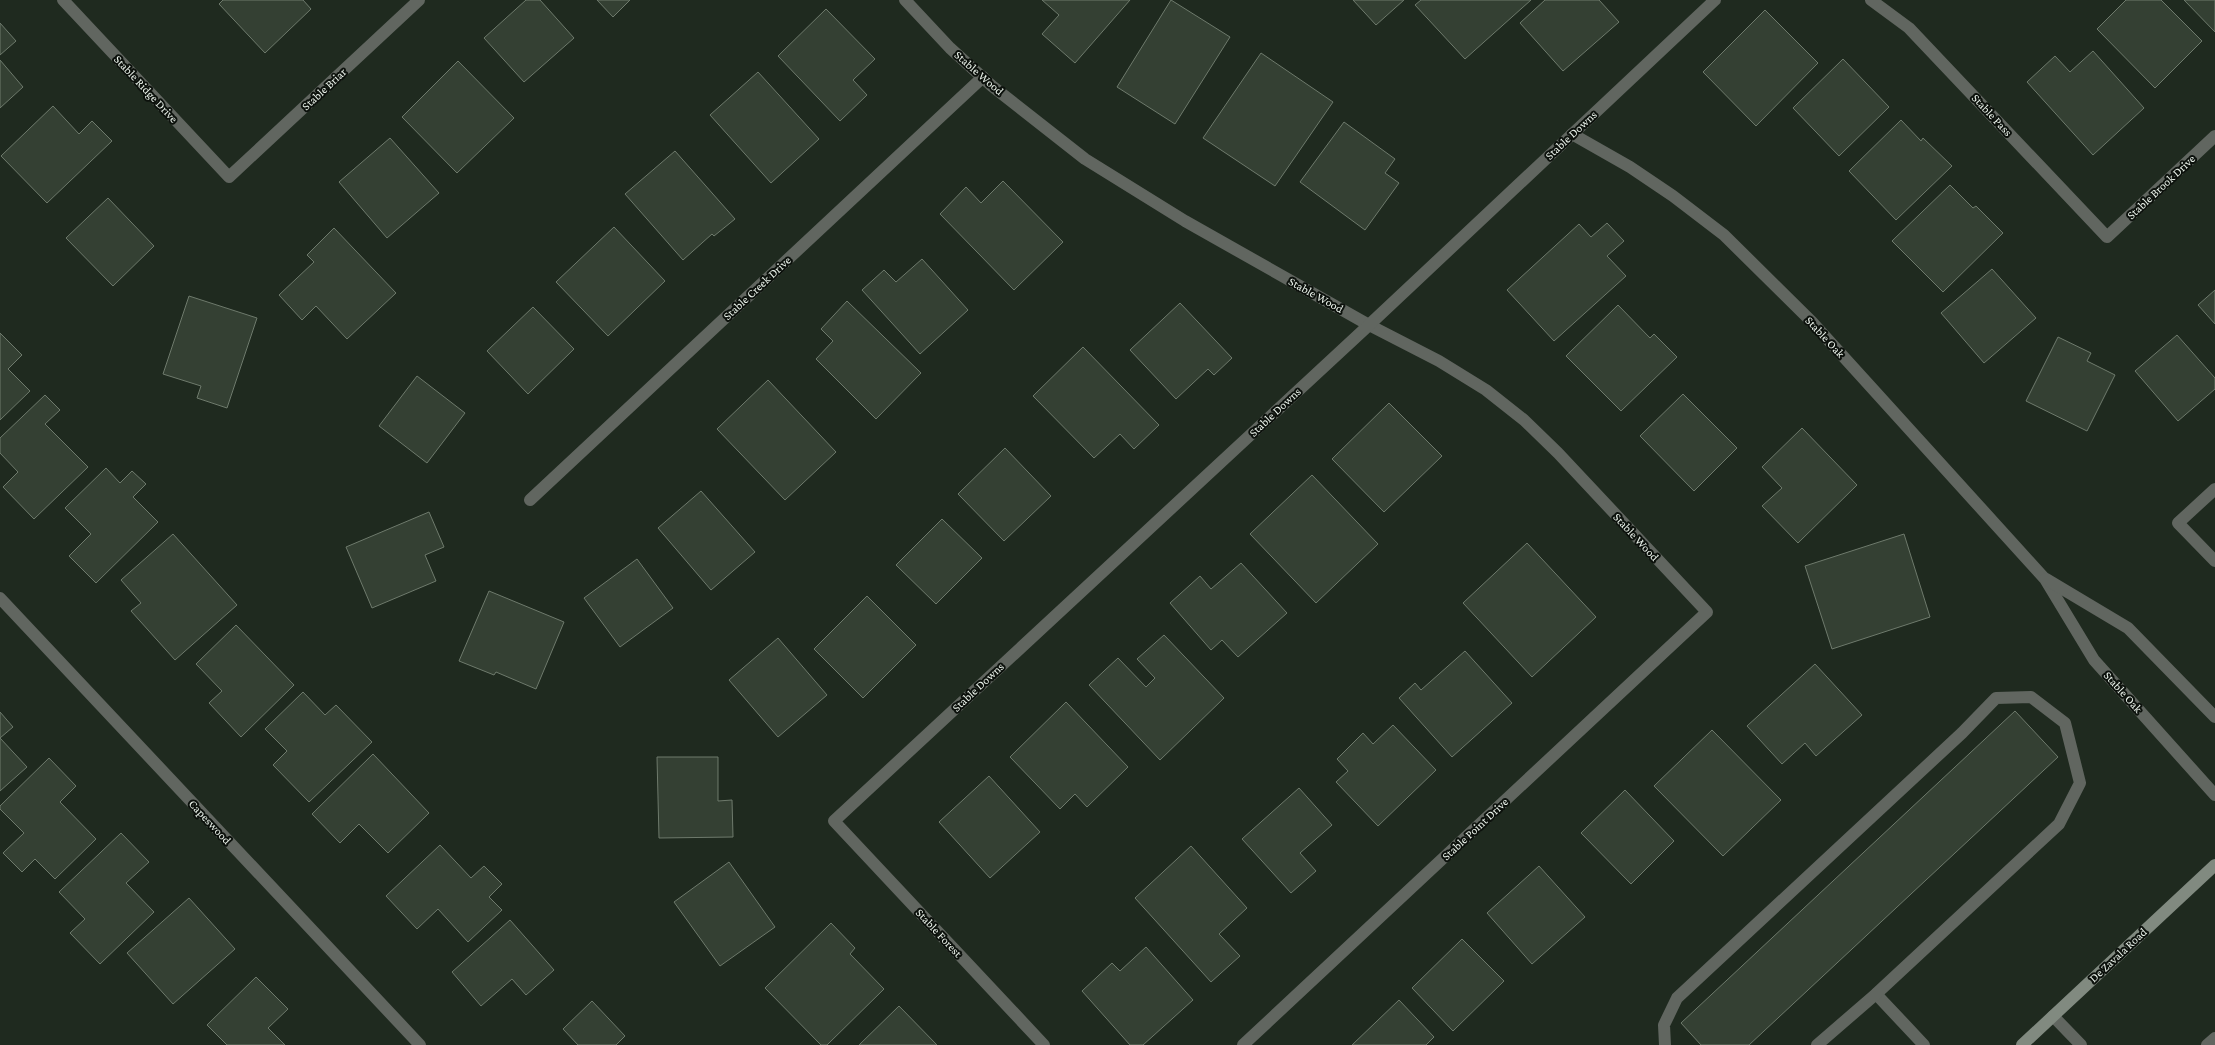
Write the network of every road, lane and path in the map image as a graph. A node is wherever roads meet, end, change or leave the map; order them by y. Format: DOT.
graph roads {
  1 [pos="63,0"];
  2 [pos="418,0"];
  3 [pos="905,0"];
  4 [pos="1714,0"];
  5 [pos="1871,0"];
  6 [pos="983,77"];
  7 [pos="1572,134"];
  8 [pos="2215,136"];
  9 [pos="229,177"];
  10 [pos="2107,237"];
  11 [pos="1369,325"];
  12 [pos="2215,489"];
  13 [pos="530,500"];
  14 [pos="2215,561"];
  15 [pos="2045,578"];
  16 [pos="0,598"];
  17 [pos="1707,612"];
  18 [pos="2215,717"];
  19 [pos="2215,795"];
  20 [pos="834,821"];
  21 [pos="2215,866"];
  22 [pos="1876,994"];
  23 [pos="2053,1016"];
  24 [pos="2215,1038"];
  25 [pos="420,1045"];
  26 [pos="1044,1045"];
  27 [pos="1243,1045"];
  28 [pos="1665,1045"];
  29 [pos="1817,1045"];
  30 [pos="1924,1045"];
  31 [pos="2022,1045"];
  32 [pos="2081,1045"];
  33 [pos="2207,1045"];
  1 -- 9 [label="street, Stable Ridge Drive"];
  2 -- 9 [label="street, Stable Briar"];
  3 -- 6 [label="street, Stable Wood"];
  4 -- 7 [label="street, Stable Downs"];
  5 -- 10 [label="street, Stable Pass"];
  6 -- 11 [label="street, Stable Wood"];
  6 -- 13 [label="street, Stable Creek Drive"];
  7 -- 11 [label="street, Stable Downs"];
  7 -- 15 [label="street, Stable Oak"];
  8 -- 10 [label="street, Stable Brook Drive"];
  11 -- 17 [label="street, Stable Wood"];
  11 -- 20 [label="street, Stable Downs"];
  12 -- 14 [label="street"];
  15 -- 18 [label="street, Stable Oak"];
  15 -- 19 [label="street, Stable Oak"];
  16 -- 25 [label="street, Capeswood"];
  17 -- 27 [label="street, Stable Point Drive"];
  20 -- 26 [label="street, Stable Forest"];
  21 -- 23 [label="main road, De Zavala Road"];
  22 -- 28 [label="street"];
  22 -- 29 [label="street"];
  22 -- 30 [label="street"];
  23 -- 31 [label="main road, De Zavala Road"];
  23 -- 32 [label="street"];
  24 -- 33 [label="street"];
}
